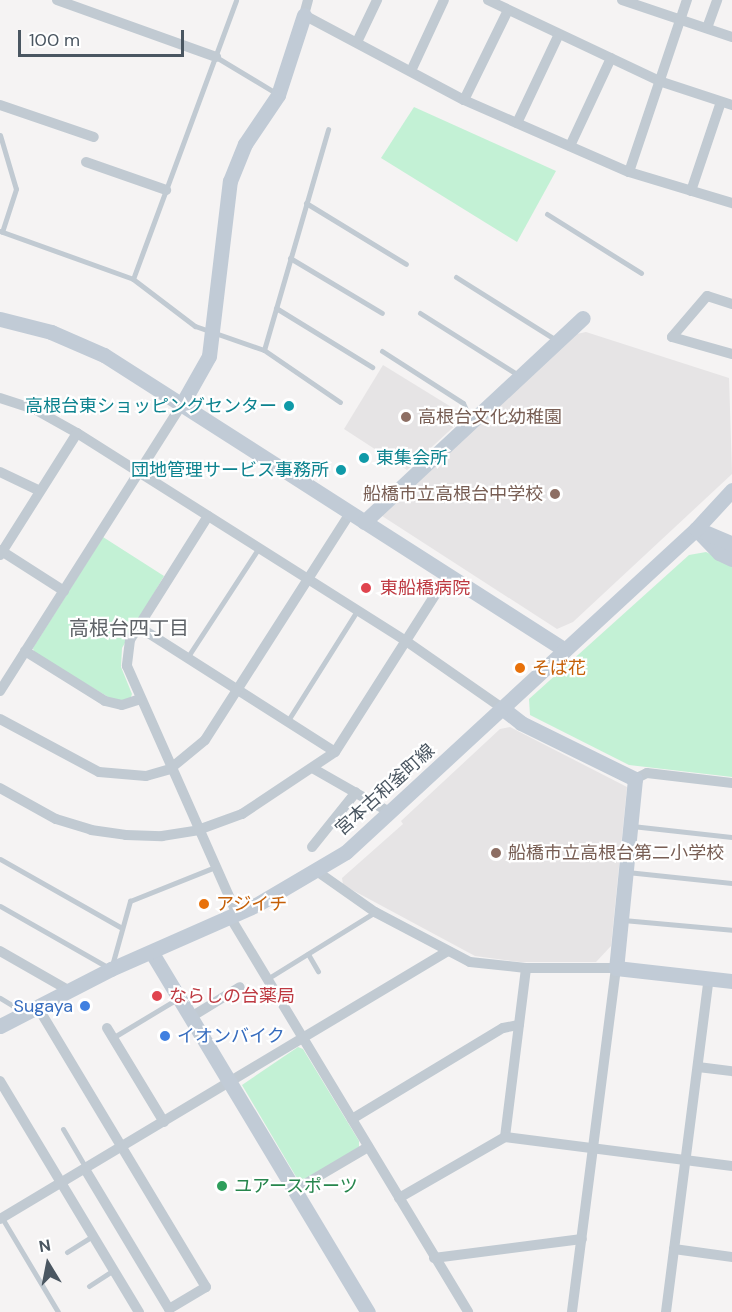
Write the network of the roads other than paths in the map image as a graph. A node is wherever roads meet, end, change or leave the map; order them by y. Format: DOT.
graph roads {
  1 [pos="57,0"];
  2 [pos="237,0"];
  3 [pos="308,0"];
  4 [pos="377,0"];
  5 [pos="444,0"];
  6 [pos="488,0"];
  7 [pos="622,0"];
  8 [pos="687,0"];
  9 [pos="717,0"];
  10 [pos="508,10"];
  11 [pos="304,15"];
  12 [pos="682,19"];
  13 [pos="706,28"];
  14 [pos="560,34"];
  15 [pos="732,37"];
  16 [pos="357,42"];
  17 [pos="216,57"];
  18 [pos="611,57"];
  19 [pos="411,71"];
  20 [pos="659,81"];
  21 [pos="278,95"];
  22 [pos="465,100"];
  23 [pos="727,104"];
  24 [pos="0,105"];
  25 [pos="517,123"];
  26 [pos="328,129"];
  27 [pos="0,135"];
  28 [pos="94,137"];
  29 [pos="570,146"];
  30 [pos="86,162"];
  31 [pos="629,172"];
  32 [pos="166,190"];
  33 [pos="691,190"];
  34 [pos="306,203"];
  35 [pos="732,203"];
  36 [pos="547,214"];
  37 [pos="1,232"];
  38 [pos="290,258"];
  39 [pos="406,264"];
  40 [pos="641,273"];
  41 [pos="456,277"];
  42 [pos="133,279"];
  43 [pos="732,304"];
  44 [pos="276,308"];
  45 [pos="382,313"];
  46 [pos="420,313"];
  47 [pos="583,318"];
  48 [pos="0,319"];
  49 [pos="213,332"];
  50 [pos="558,341"];
  51 [pos="264,350"];
  52 [pos="382,351"];
  53 [pos="732,354"];
  54 [pos="372,367"];
  55 [pos="520,376"];
  56 [pos="0,398"];
  57 [pos="340,402"];
  58 [pos="182,404"];
  59 [pos="471,422"];
  60 [pos="77,432"];
  61 [pos="0,472"];
  62 [pos="139,472"];
  63 [pos="732,490"];
  64 [pos="40,491"];
  65 [pos="350,513"];
  66 [pos="208,516"];
  67 [pos="364,522"];
  68 [pos="696,529"];
  69 [pos="732,544"];
  70 [pos="258,549"];
  71 [pos="1,552"];
  72 [pos="732,559"];
  73 [pos="447,576"];
  74 [pos="309,580"];
  75 [pos="64,591"];
  76 [pos="357,611"];
  77 [pos="139,627"];
  78 [pos="406,641"];
  79 [pos="565,650"];
  80 [pos="25,651"];
  81 [pos="187,658"];
  82 [pos="237,690"];
  83 [pos="0,691"];
  84 [pos="140,699"];
  85 [pos="502,708"];
  86 [pos="0,719"];
  87 [pos="287,722"];
  88 [pos="335,752"];
  89 [pos="170,769"];
  90 [pos="314,769"];
  91 [pos="635,779"];
  92 [pos="732,783"];
  93 [pos="0,788"];
  94 [pos="356,792"];
  95 [pos="391,813"];
  96 [pos="632,826"];
  97 [pos="198,830"];
  98 [pos="732,837"];
  99 [pos="312,847"];
  100 [pos="0,859"];
  101 [pos="215,867"];
  102 [pos="318,872"];
  103 [pos="627,872"];
  104 [pos="732,883"];
  105 [pos="0,906"];
  106 [pos="375,912"];
  107 [pos="234,916"];
  108 [pos="622,920"];
  109 [pos="120,927"];
  110 [pos="732,930"];
  111 [pos="0,951"];
  112 [pos="447,951"];
  113 [pos="152,953"];
  114 [pos="308,954"];
  115 [pos="526,968"];
  116 [pos="616,968"];
  117 [pos="111,969"];
  118 [pos="318,971"];
  119 [pos="709,978"];
  120 [pos="267,979"];
  121 [pos="732,981"];
  122 [pos="240,987"];
  123 [pos="68,990"];
  124 [pos="0,998"];
  125 [pos="179,998"];
  126 [pos="31,1009"];
  127 [pos="191,1017"];
  128 [pos="519,1024"];
  129 [pos="0,1026"];
  130 [pos="110,1032"];
  131 [pos="304,1040"];
  132 [pos="698,1067"];
  133 [pos="732,1071"];
  134 [pos="0,1081"];
  135 [pos="230,1084"];
  136 [pos="352,1119"];
  137 [pos="164,1122"];
  138 [pos="63,1129"];
  139 [pos="505,1137"];
  140 [pos="122,1147"];
  141 [pos="368,1147"];
  142 [pos="596,1148"];
  143 [pos="685,1160"];
  144 [pos="732,1166"];
  145 [pos="86,1168"];
  146 [pos="61,1183"];
  147 [pos="294,1190"];
  148 [pos="399,1198"];
  149 [pos="1,1219"];
  150 [pos="93,1236"];
  151 [pos="582,1239"];
  152 [pos="674,1250"];
  153 [pos="67,1251"];
  154 [pos="732,1257"];
  155 [pos="434,1258"];
  156 [pos="114,1270"];
  157 [pos="88,1286"];
  158 [pos="58,1312"];
  159 [pos="139,1312"];
  160 [pos="368,1312"];
  161 [pos="468,1312"];
  162 [pos="572,1312"];
  163 [pos="666,1312"];
  1 -- 17 [label="street"];
  2 -- 17 [label="lane"];
  3 -- 11 [label="street"];
  4 -- 16 [label="street"];
  5 -- 19 [label="street"];
  6 -- 10 [label="street"];
  7 -- 12 [label="street"];
  8 -- 12 [label="street"];
  9 -- 13 [label="street"];
  10 -- 14 [label="street"];
  10 -- 22 [label="street"];
  11 -- 16 [label="street"];
  11 -- 21 [label="street"];
  12 -- 13 [label="street"];
  12 -- 20 [label="street"];
  13 -- 15 [label="street"];
  14 -- 18 [label="street"];
  14 -- 25 [label="street"];
  16 -- 19 [label="street"];
  17 -- 21 [label="lane"];
  17 -- 32 [label="lane"];
  18 -- 20 [label="street"];
  18 -- 29 [label="street"];
  19 -- 22 [label="street"];
  20 -- 23 [label="street"];
  20 -- 31 [label="street"];
  21 -- 49 [label="street"];
  22 -- 25 [label="street"];
  23 -- 33 [label="street"];
  24 -- 28 [label="street"];
  25 -- 29 [label="street"];
  26 -- 34 [label="lane"];
  27 -- 37 [label="lane"];
  29 -- 31 [label="street"];
  30 -- 32 [label="street"];
  31 -- 33 [label="street"];
  32 -- 42 [label="lane"];
  33 -- 35 [label="street"];
  34 -- 38 [label="lane"];
  34 -- 39 [label="lane"];
  36 -- 40 [label="lane"];
  37 -- 42 [label="lane"];
  38 -- 44 [label="lane"];
  38 -- 45 [label="lane"];
  41 -- 50 [label="lane"];
  42 -- 49 [label="lane"];
  43 -- 53 [label="street"];
  44 -- 51 [label="lane"];
  44 -- 54 [label="lane"];
  46 -- 55 [label="lane"];
  47 -- 50 [label="street"];
  48 -- 58 [label="street"];
  49 -- 51 [label="lane"];
  49 -- 58 [label="street"];
  50 -- 55 [label="street"];
  51 -- 57 [label="lane"];
  52 -- 59 [label="lane"];
  55 -- 59 [label="street"];
  56 -- 60 [label="street"];
  58 -- 62 [label="street"];
  58 -- 65 [label="street"];
  59 -- 67 [label="street"];
  60 -- 62 [label="street"];
  60 -- 64 [label="street"];
  61 -- 64 [label="street"];
  62 -- 66 [label="street"];
  62 -- 75 [label="street"];
  63 -- 68 [label="street, 宮本古和釜町線"];
  64 -- 71 [label="street"];
  65 -- 67 [label="street"];
  65 -- 74 [label="street"];
  66 -- 70 [label="street"];
  66 -- 77 [label="street"];
  67 -- 73 [label="street"];
  68 -- 69 [label="street"];
  68 -- 72 [label="street"];
  68 -- 79 [label="street, 宮本古和釜町線"];
  70 -- 74 [label="street"];
  70 -- 81 [label="lane"];
  71 -- 75 [label="street"];
  73 -- 78 [label="street"];
  73 -- 79 [label="street"];
  74 -- 76 [label="street"];
  74 -- 82 [label="street"];
  75 -- 80 [label="street"];
  76 -- 78 [label="street"];
  76 -- 87 [label="lane"];
  77 -- 81 [label="street"];
  77 -- 84 [label="street"];
  78 -- 85 [label="street"];
  78 -- 88 [label="street"];
  79 -- 85 [label="street, 宮本古和釜町線"];
  80 -- 83 [label="street"];
  80 -- 84 [label="street"];
  81 -- 82 [label="street"];
  82 -- 87 [label="street"];
  82 -- 89 [label="street"];
  84 -- 89 [label="street"];
  85 -- 91 [label="street"];
  85 -- 95 [label="street, 宮本古和釜町線"];
  86 -- 89 [label="street"];
  87 -- 88 [label="street"];
  88 -- 90 [label="street"];
  89 -- 97 [label="street"];
  90 -- 94 [label="street"];
  90 -- 97 [label="street"];
  91 -- 92 [label="street"];
  91 -- 96 [label="street"];
  93 -- 97 [label="street"];
  94 -- 95 [label="street"];
  94 -- 99 [label="street"];
  95 -- 102 [label="street, 宮本古和釜町線"];
  96 -- 98 [label="lane"];
  96 -- 103 [label="street"];
  97 -- 101 [label="street"];
  100 -- 109 [label="lane"];
  101 -- 107 [label="street"];
  101 -- 109 [label="lane"];
  102 -- 106 [label="street"];
  102 -- 107 [label="street, 宮本古和釜町線"];
  103 -- 104 [label="lane"];
  103 -- 108 [label="street"];
  105 -- 117 [label="lane"];
  106 -- 112 [label="street"];
  106 -- 114 [label="lane"];
  107 -- 113 [label="street, 宮本古和釜町線"];
  107 -- 120 [label="street"];
  108 -- 110 [label="lane"];
  108 -- 116 [label="street"];
  109 -- 117 [label="lane"];
  111 -- 123 [label="street"];
  112 -- 115 [label="street"];
  112 -- 131 [label="street"];
  113 -- 117 [label="street, 宮本古和釜町線"];
  113 -- 125 [label="street"];
  114 -- 118 [label="lane"];
  114 -- 120 [label="lane"];
  115 -- 116 [label="street"];
  115 -- 128 [label="street"];
  116 -- 119 [label="street"];
  116 -- 142 [label="street"];
  117 -- 123 [label="street, 宮本古和釜町線"];
  119 -- 121 [label="street"];
  119 -- 132 [label="street"];
  120 -- 131 [label="street"];
  122 -- 127 [label="street"];
  123 -- 126 [label="street, 宮本古和釜町線"];
  124 -- 126 [label="lane"];
  125 -- 127 [label="street"];
  125 -- 130 [label="lane"];
  126 -- 129 [label="street, 宮本古和釜町線"];
  126 -- 140 [label="street"];
  127 -- 135 [label="street"];
  128 -- 136 [label="street"];
  128 -- 139 [label="street"];
  130 -- 137 [label="street"];
  131 -- 135 [label="street"];
  131 -- 136 [label="street"];
  132 -- 133 [label="street"];
  132 -- 143 [label="street"];
  134 -- 146 [label="street"];
  135 -- 137 [label="street"];
  135 -- 147 [label="street"];
  136 -- 141 [label="street"];
  137 -- 140 [label="street"];
  138 -- 145 [label="lane"];
  139 -- 142 [label="street"];
  139 -- 148 [label="street"];
  140 -- 145 [label="street"];
  140 -- 145 [label="street"];
  141 -- 147 [label="street"];
  141 -- 148 [label="street"];
  142 -- 143 [label="street"];
  142 -- 151 [label="street"];
  143 -- 144 [label="street"];
  143 -- 152 [label="street"];
  145 -- 146 [label="street"];
  146 -- 149 [label="street"];
  146 -- 150 [label="street"];
  147 -- 160 [label="street"];
  148 -- 155 [label="street"];
  149 -- 158 [label="lane"];
  150 -- 153 [label="lane"];
  150 -- 156 [label="street"];
  151 -- 155 [label="street"];
  151 -- 162 [label="street"];
  152 -- 154 [label="street"];
  152 -- 163 [label="street"];
  155 -- 161 [label="street"];
  156 -- 157 [label="lane"];
  156 -- 159 [label="street"];
}
